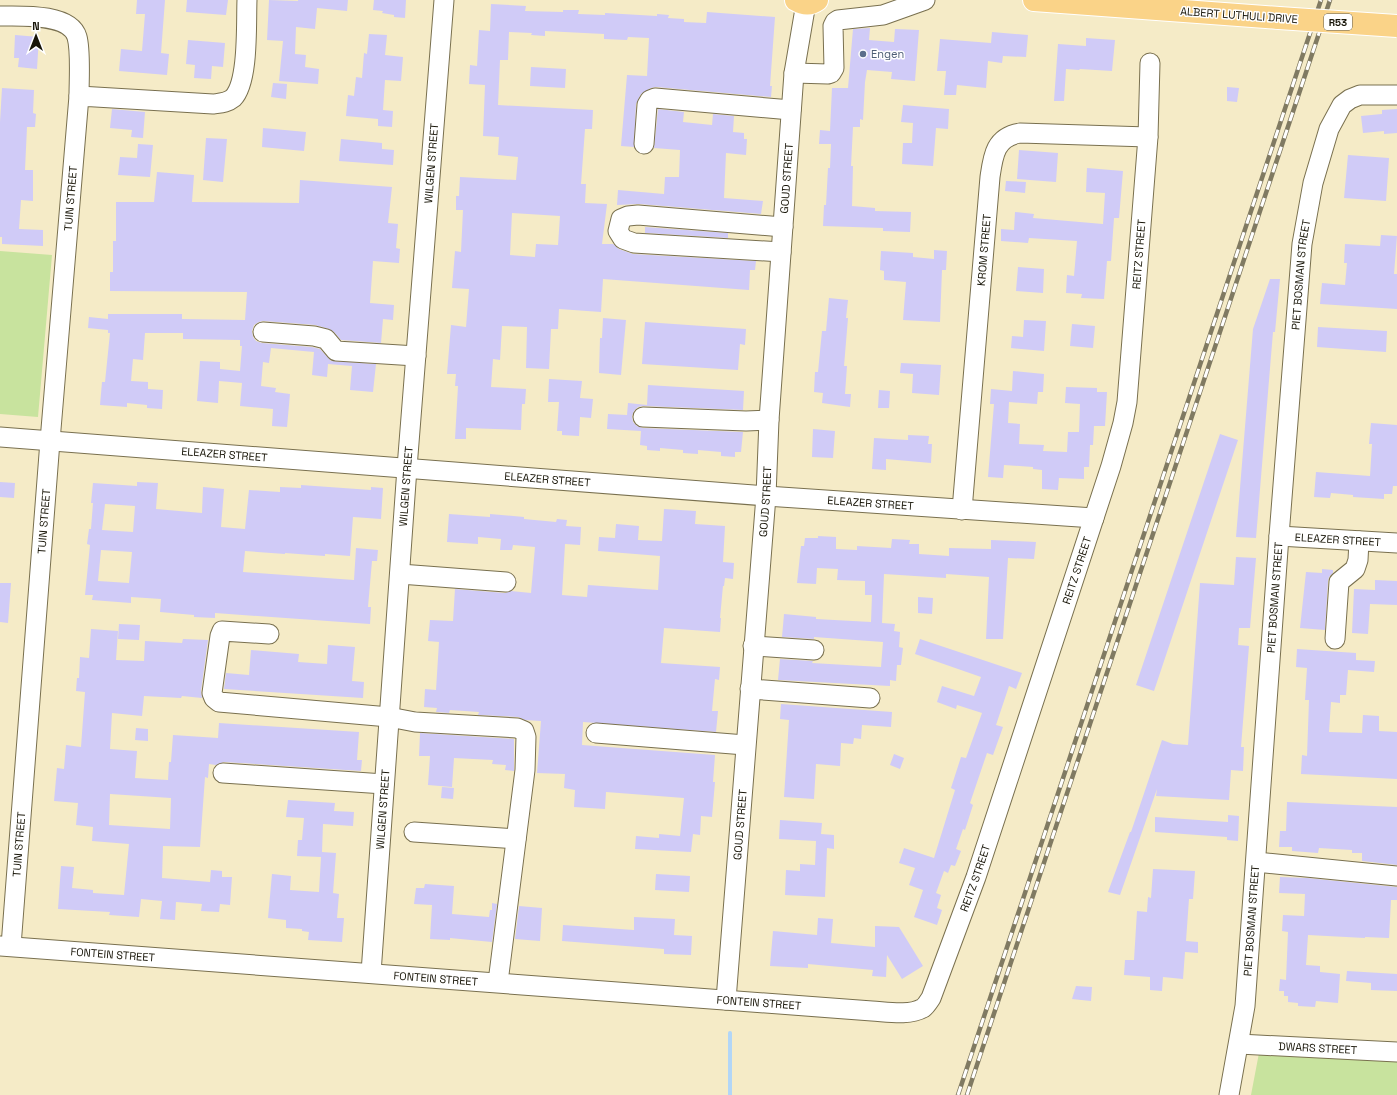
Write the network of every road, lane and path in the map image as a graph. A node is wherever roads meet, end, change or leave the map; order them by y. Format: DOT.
graph roads {
  1 [pos="247,0"];
  2 [pos="444,0"];
  3 [pos="925,0"];
  4 [pos="1034,0"];
  5 [pos="806,1"];
  6 [pos="0,16"];
  7 [pos="1397,26"];
  8 [pos="1150,63"];
  9 [pos="794,73"];
  10 [pos="1397,95"];
  11 [pos="80,96"];
  12 [pos="791,110"];
  13 [pos="1148,137"];
  14 [pos="644,144"];
  15 [pos="784,227"];
  16 [pos="781,252"];
  17 [pos="264,332"];
  18 [pos="416,356"];
  19 [pos="643,417"];
  20 [pos="769,420"];
  21 [pos="0,437"];
  22 [pos="50,441"];
  23 [pos="407,468"];
  24 [pos="766,496"];
  25 [pos="962,510"];
  26 [pos="1094,518"];
  27 [pos="1279,536"];
  28 [pos="1359,541"];
  29 [pos="1397,544"];
  30 [pos="400,574"];
  31 [pos="506,582"];
  32 [pos="269,634"];
  33 [pos="1335,639"];
  34 [pos="753,646"];
  35 [pos="814,650"];
  36 [pos="750,689"];
  37 [pos="870,698"];
  38 [pos="390,717"];
  39 [pos="596,733"];
  40 [pos="745,745"];
  41 [pos="223,773"];
  42 [pos="384,784"];
  43 [pos="414,832"];
  44 [pos="516,839"];
  45 [pos="1256,862"];
  46 [pos="1397,876"];
  47 [pos="5,946"];
  48 [pos="371,973"];
  49 [pos="498,982"];
  50 [pos="726,1000"];
  51 [pos="872,1011"];
  52 [pos="1239,1044"];
  53 [pos="1397,1052"];
  54 [pos="1229,1095"];
  1 -- 11 [label="street"];
  2 -- 18 [label="street, WILGEN STREET"];
  3 -- 9 [label="street"];
  4 -- 7 [label="main road, ALBERT LUTHULI DRIVE / R53, bridge"];
  5 -- 9 [label="street, GOUD STREET"];
  6 -- 11 [label="street, TUIN STREET"];
  8 -- 13 [label="street, REITZ STREET"];
  9 -- 12 [label="street, GOUD STREET"];
  10 -- 27 [label="street, PIET BOSMAN STREET"];
  11 -- 22 [label="street, TUIN STREET"];
  12 -- 14 [label="street"];
  12 -- 15 [label="street, GOUD STREET"];
  13 -- 25 [label="street, KROM STREET"];
  13 -- 26 [label="street, REITZ STREET"];
  15 -- 16 [label="street, GOUD STREET"];
  15 -- 16 [label="street"];
  16 -- 20 [label="street, GOUD STREET"];
  17 -- 18 [label="street"];
  18 -- 23 [label="street, WILGEN STREET"];
  19 -- 20 [label="street"];
  20 -- 24 [label="street, GOUD STREET"];
  21 -- 22 [label="street, ELEAZER STREET"];
  22 -- 23 [label="street, ELEAZER STREET"];
  22 -- 47 [label="street, TUIN STREET"];
  23 -- 24 [label="street, ELEAZER STREET"];
  23 -- 30 [label="street, WILGEN STREET"];
  24 -- 25 [label="street, ELEAZER STREET"];
  24 -- 34 [label="street, GOUD STREET"];
  25 -- 26 [label="street, ELEAZER STREET"];
  26 -- 51 [label="street, REITZ STREET"];
  27 -- 28 [label="street, ELEAZER STREET"];
  27 -- 45 [label="street, PIET BOSMAN STREET"];
  28 -- 29 [label="street, ELEAZER STREET"];
  28 -- 33 [label="street"];
  30 -- 31 [label="street"];
  30 -- 38 [label="street, WILGEN STREET"];
  32 -- 38 [label="street"];
  34 -- 35 [label="street"];
  34 -- 36 [label="street, GOUD STREET"];
  36 -- 37 [label="street"];
  36 -- 40 [label="street, GOUD STREET"];
  38 -- 42 [label="street, WILGEN STREET"];
  38 -- 44 [label="street"];
  39 -- 40 [label="street"];
  40 -- 50 [label="street, GOUD STREET"];
  41 -- 42 [label="street"];
  42 -- 48 [label="street, WILGEN STREET"];
  43 -- 44 [label="street"];
  44 -- 49 [label="street"];
  45 -- 46 [label="street"];
  45 -- 52 [label="street, PIET BOSMAN STREET"];
  47 -- 48 [label="street, FONTEIN STREET"];
  48 -- 49 [label="street, FONTEIN STREET"];
  49 -- 50 [label="street, FONTEIN STREET"];
  50 -- 51 [label="street, FONTEIN STREET"];
  52 -- 53 [label="street, DWARS STREET"];
  52 -- 54 [label="street, PIET BOSMAN STREET"];
}
